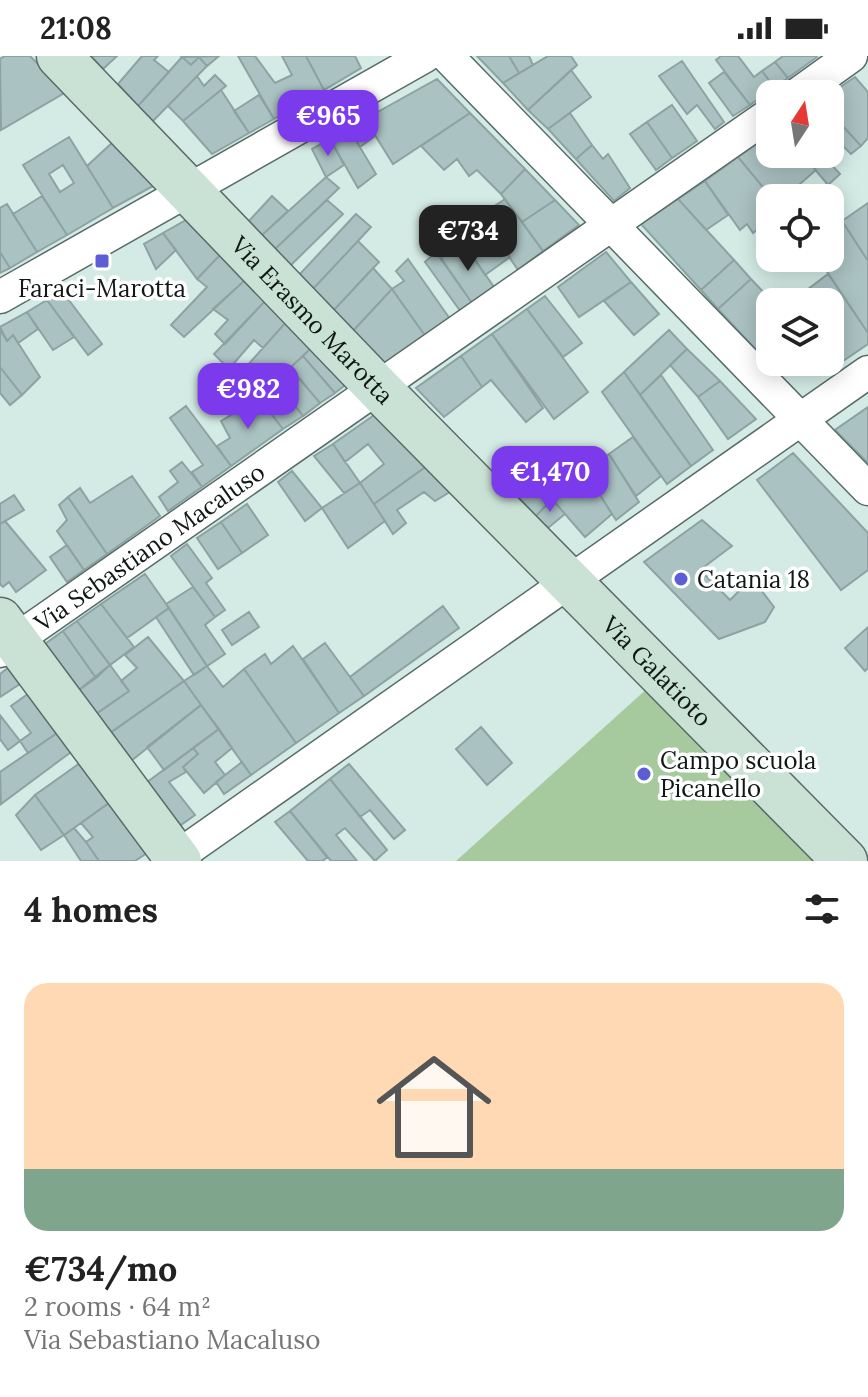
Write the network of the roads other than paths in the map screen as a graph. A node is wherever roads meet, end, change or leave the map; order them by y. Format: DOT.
graph roads {
  1 [pos="59,56"];
  2 [pos="425,56"];
  3 [pos="447,56"];
  4 [pos="851,56"];
  5 [pos="818,80"];
  6 [pos="756,124"];
  7 [pos="190,191"];
  8 [pos="610,227"];
  9 [pos="0,297"];
  10 [pos="868,372"];
  11 [pos="380,390"];
  12 [pos="801,419"];
  13 [pos="868,489"];
  14 [pos="570,583"];
  15 [pos="5,638"];
  16 [pos="176,860"];
  17 [pos="845,861"];
  1 -- 7 [label="main road, Via Erasmo Marotta"];
  2 -- 7 [label="street"];
  3 -- 8 [label="street"];
  4 -- 5 [label="street"];
  6 -- 8 [label="street, Via Sebastiano Macaluso"];
  7 -- 9 [label="street"];
  7 -- 11 [label="main road, Via Erasmo Marotta"];
  8 -- 11 [label="street, Via Sebastiano Macaluso"];
  8 -- 12 [label="street"];
  10 -- 12 [label="street"];
  11 -- 14 [label="main road, Via Erasmo Marotta"];
  11 -- 15 [label="street, Via Sebastiano Macaluso"];
  12 -- 13 [label="street"];
  12 -- 14 [label="street"];
  14 -- 16 [label="street"];
  14 -- 17 [label="main road, Via Galatioto"];
  15 -- 16 [label="main road"];
}
